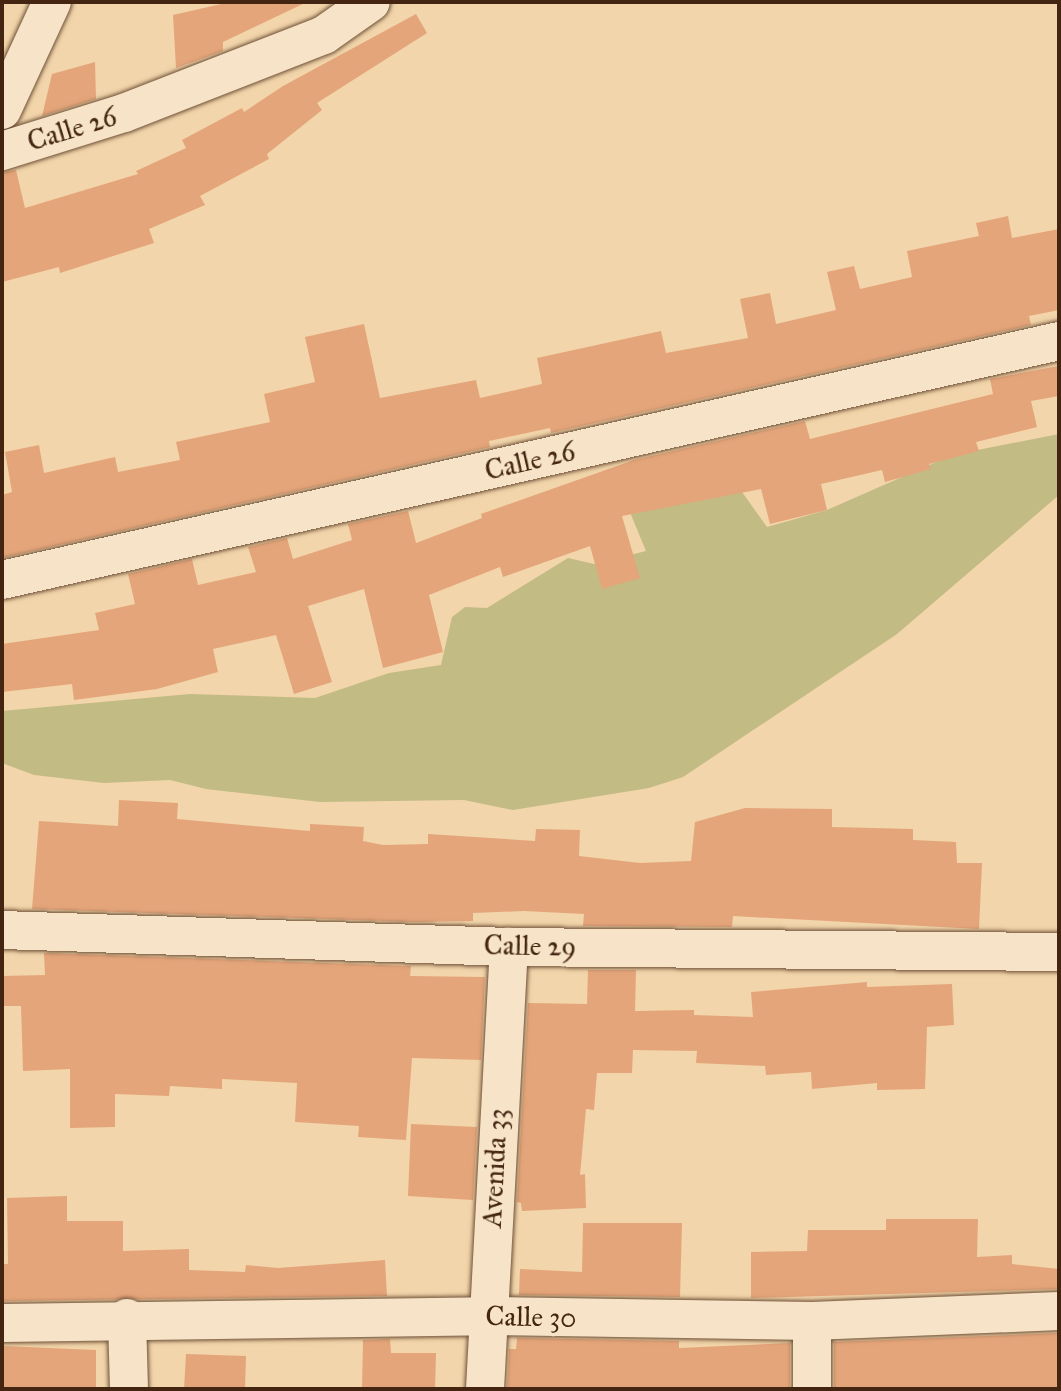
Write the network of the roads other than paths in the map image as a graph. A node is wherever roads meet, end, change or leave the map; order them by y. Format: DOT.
graph roads {
  1 [pos="52,2"];
  2 [pos="371,2"];
  3 [pos="2,110"];
  4 [pos="2,151"];
  5 [pos="1059,341"];
  6 [pos="2,580"];
  7 [pos="2,930"];
  8 [pos="509,947"];
  9 [pos="1059,952"];
  10 [pos="1059,1311"];
  11 [pos="486,1316"];
  12 [pos="127,1318"];
  13 [pos="812,1321"];
  14 [pos="2,1323"];
  15 [pos="129,1389"];
  16 [pos="485,1389"];
  17 [pos="812,1389"];
  1 -- 3 [label="street"];
  2 -- 4 [label="street, Calle 26"];
  5 -- 6 [label="street, Calle 26"];
  7 -- 8 [label="street, Calle 29"];
  8 -- 9 [label="street, Calle 29"];
  8 -- 11 [label="street, Avenida 33"];
  10 -- 13 [label="street, Calle 30"];
  11 -- 12 [label="street, Calle 30"];
  11 -- 13 [label="street, Calle 30"];
  11 -- 16 [label="street, Avenida 33"];
  12 -- 14 [label="street, Calle 30"];
  12 -- 15 [label="street"];
  13 -- 17 [label="street"];
}
